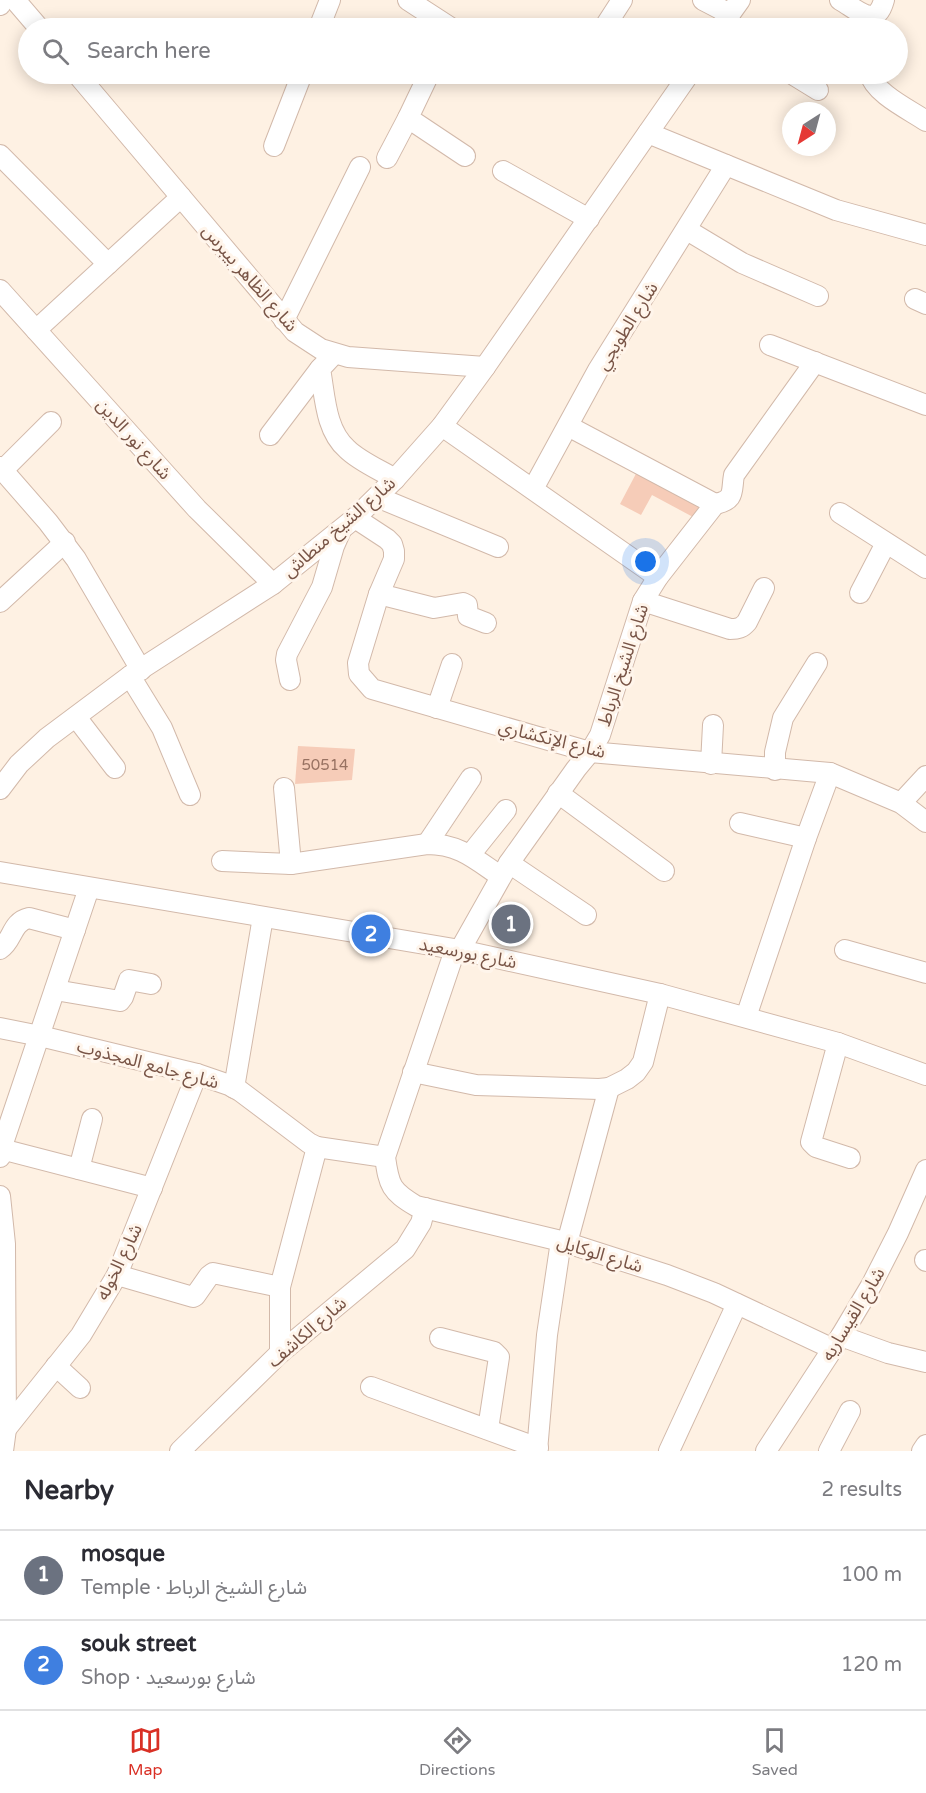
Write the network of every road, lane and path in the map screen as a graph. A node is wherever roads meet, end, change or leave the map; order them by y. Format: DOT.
graph roads {
  1 [pos="3,0"];
  2 [pos="15,0"];
  3 [pos="330,0"];
  4 [pos="408,0"];
  5 [pos="622,0"];
  6 [pos="703,0"];
  7 [pos="840,0"];
  8 [pos="0,5"];
  9 [pos="880,13"];
  10 [pos="30,18"];
  11 [pos="323,18"];
  12 [pos="436,18"];
  13 [pos="610,18"];
  14 [pos="724,18"];
  15 [pos="85,84"];
  16 [pos="298,84"];
  17 [pos="424,84"];
  18 [pos="682,84"];
  19 [pos="808,84"];
  20 [pos="876,84"];
  21 [pos="818,90"];
  22 [pos="408,118"];
  23 [pos="926,121"];
  24 [pos="648,133"];
  25 [pos="274,146"];
  26 [pos="0,155"];
  27 [pos="465,156"];
  28 [pos="387,158"];
  29 [pos="726,165"];
  30 [pos="360,167"];
  31 [pos="503,171"];
  32 [pos="181,197"];
  33 [pos="589,219"];
  34 [pos="687,230"];
  35 [pos="926,235"];
  36 [pos="108,264"];
  37 [pos="0,290"];
  38 [pos="818,296"];
  39 [pos="284,320"];
  40 [pos="36,330"];
  41 [pos="770,345"];
  42 [pos="334,354"];
  43 [pos="815,362"];
  44 [pos="485,367"];
  45 [pos="320,369"];
  46 [pos="926,405"];
  47 [pos="51,422"];
  48 [pos="442,426"];
  49 [pos="568,426"];
  50 [pos="270,435"];
  51 [pos="2,468"];
  52 [pos="395,479"];
  53 [pos="532,489"];
  54 [pos="377,497"];
  55 [pos="715,504"];
  56 [pos="840,513"];
  57 [pos="348,523"];
  58 [pos="64,542"];
  59 [pos="886,543"];
  60 [pos="498,547"];
  61 [pos="926,568"];
  62 [pos="658,577"];
  63 [pos="273,584"];
  64 [pos="764,588"];
  65 [pos="860,593"];
  66 [pos="379,594"];
  67 [pos="643,601"];
  68 [pos="0,602"];
  69 [pos="486,623"];
  70 [pos="817,663"];
  71 [pos="452,664"];
  72 [pos="135,673"];
  73 [pos="290,680"];
  74 [pos="437,708"];
  75 [pos="76,717"];
  76 [pos="713,725"];
  77 [pos="590,752"];
  78 [pos="711,764"];
  79 [pos="115,768"];
  80 [pos="775,770"];
  81 [pos="830,773"];
  82 [pos="926,776"];
  83 [pos="471,778"];
  84 [pos="284,788"];
  85 [pos="0,789"];
  86 [pos="558,793"];
  87 [pos="190,795"];
  88 [pos="901,803"];
  89 [pos="506,810"];
  90 [pos="926,822"];
  91 [pos="740,823"];
  92 [pos="806,838"];
  93 [pos="427,844"];
  94 [pos="470,855"];
  95 [pos="222,861"];
  96 [pos="291,864"];
  97 [pos="504,869"];
  98 [pos="664,871"];
  99 [pos="0,872"];
  100 [pos="89,888"];
  101 [pos="586,915"];
  102 [pos="263,917"];
  103 [pos="75,930"];
  104 [pos="0,949"];
  105 [pos="458,950"];
  106 [pos="846,950"];
  107 [pos="926,973"];
  108 [pos="150,984"];
  109 [pos="55,990"];
  110 [pos="660,994"];
  111 [pos="746,1017"];
  112 [pos="0,1028"];
  113 [pos="40,1036"];
  114 [pos="838,1043"];
  115 [pos="413,1072"];
  116 [pos="197,1074"];
  117 [pos="926,1075"];
  118 [pos="234,1088"];
  119 [pos="609,1088"];
  120 [pos="92,1119"];
  121 [pos="317,1147"];
  122 [pos="1,1153"];
  123 [pos="385,1157"];
  124 [pos="850,1158"];
  125 [pos="79,1169"];
  126 [pos="926,1170"];
  127 [pos="152,1188"];
  128 [pos="0,1196"];
  129 [pos="425,1208"];
  130 [pos="564,1242"];
  131 [pos="2,1244"];
  132 [pos="117,1275"];
  133 [pos="280,1287"];
  134 [pos="737,1304"];
  135 [pos="440,1338"];
  136 [pos="837,1343"];
  137 [pos="280,1353"];
  138 [pos="926,1362"];
  139 [pos="56,1366"];
  140 [pos="371,1387"];
  141 [pos="80,1388"];
  142 [pos="850,1411"];
  143 [pos="6,1429"];
  144 [pos="488,1429"];
  145 [pos="926,1444"];
  146 [pos="537,1449"];
  147 [pos="770,1450"];
  148 [pos="3,1451"];
  149 [pos="180,1451"];
  150 [pos="669,1451"];
  151 [pos="829,1451"];
  152 [pos="922,1451"];
  1 -- 8 [label="street"];
  2 -- 10 [label="street"];
  3 -- 11 [label="street"];
  4 -- 12 [label="street"];
  5 -- 13 [label="street"];
  6 -- 14 [label="street"];
  7 -- 9 [label="street"];
  15 -- 32 [label="street, شارع الظاهر بيبرس"];
  16 -- 25 [label="street"];
  17 -- 22 [label="street"];
  18 -- 24 [label="street, شارع الشيخ منطاش"];
  19 -- 21 [label="street"];
  20 -- 23 [label="street"];
  22 -- 27 [label="street"];
  22 -- 28 [label="street"];
  24 -- 29 [label="street"];
  24 -- 33 [label="street, شارع الشيخ منطاش"];
  26 -- 36 [label="street"];
  29 -- 34 [label="street, شارع الطوبجي"];
  29 -- 35 [label="street"];
  30 -- 39 [label="street"];
  31 -- 33 [label="street"];
  32 -- 36 [label="street"];
  32 -- 39 [label="street, شارع الظاهر بيبرس"];
  33 -- 44 [label="street, شارع الشيخ منطاش"];
  34 -- 38 [label="street"];
  34 -- 49 [label="street, شارع الطوبجي"];
  36 -- 40 [label="street"];
  37 -- 40 [label="street, شارع نور الدين"];
  39 -- 42 [label="street, شارع الظاهر بيبرس"];
  40 -- 63 [label="street, شارع نور الدين"];
  41 -- 43 [label="street"];
  42 -- 44 [label="street, شارع الظاهر بيبرس"];
  42 -- 45 [label="street"];
  43 -- 46 [label="street"];
  43 -- 55 [label="street, شارع الشيخ الرباط"];
  44 -- 48 [label="street, شارع الشيخ منطاش"];
  45 -- 50 [label="street"];
  45 -- 52 [label="street"];
  47 -- 51 [label="street"];
  48 -- 52 [label="street, شارع الشيخ منطاش"];
  48 -- 53 [label="street"];
  49 -- 53 [label="street, شارع الطوبجي"];
  49 -- 55 [label="street"];
  51 -- 58 [label="street"];
  52 -- 54 [label="street, شارع الشيخ منطاش"];
  53 -- 62 [label="street"];
  54 -- 57 [label="street, شارع الشيخ منطاش"];
  54 -- 60 [label="street"];
  55 -- 62 [label="street, شارع الشيخ الرباط"];
  56 -- 59 [label="street"];
  57 -- 63 [label="street, شارع الشيخ منطاش"];
  57 -- 66 [label="street, شارع الإنكشاري"];
  57 -- 73 [label="street"];
  58 -- 68 [label="street"];
  58 -- 72 [label="street"];
  59 -- 61 [label="street"];
  59 -- 65 [label="street"];
  62 -- 67 [label="street, شارع الشيخ الرباط"];
  63 -- 72 [label="street, شارع الشيخ منطاش"];
  64 -- 67 [label="street"];
  66 -- 69 [label="street"];
  66 -- 74 [label="street, شارع الإنكشاري"];
  67 -- 77 [label="street, شارع الشيخ الرباط"];
  70 -- 80 [label="street"];
  71 -- 74 [label="street"];
  72 -- 75 [label="street, شارع الشيخ منطاش"];
  72 -- 87 [label="street"];
  74 -- 77 [label="street, شارع الإنكشاري"];
  75 -- 79 [label="street"];
  75 -- 85 [label="street, شارع الشيخ منطاش"];
  76 -- 78 [label="street"];
  77 -- 78 [label="street, شارع الإنكشاري"];
  77 -- 86 [label="street, شارع الشيخ الرباط"];
  78 -- 80 [label="street, شارع الإنكشاري"];
  80 -- 81 [label="street, شارع الإنكشاري"];
  81 -- 88 [label="street, شارع الإنكشاري"];
  81 -- 92 [label="street"];
  82 -- 88 [label="street"];
  83 -- 93 [label="street"];
  84 -- 96 [label="street"];
  86 -- 97 [label="street, شارع الشيخ الرباط"];
  86 -- 98 [label="street"];
  88 -- 90 [label="street, شارع الإنكشاري"];
  89 -- 94 [label="street"];
  91 -- 92 [label="street"];
  92 -- 111 [label="street"];
  93 -- 94 [label="street"];
  93 -- 96 [label="street"];
  94 -- 97 [label="street"];
  95 -- 96 [label="street"];
  97 -- 101 [label="street"];
  97 -- 105 [label="street, شارع الشيخ الرباط"];
  99 -- 100 [label="street, شارع بورسعيد"];
  100 -- 102 [label="street, شارع بورسعيد"];
  100 -- 103 [label="street"];
  102 -- 105 [label="street, شارع بورسعيد"];
  102 -- 118 [label="street"];
  103 -- 104 [label="street"];
  103 -- 109 [label="street"];
  105 -- 110 [label="street, شارع بورسعيد"];
  105 -- 115 [label="street, شارع الشيخ الرباط"];
  106 -- 107 [label="street"];
  108 -- 109 [label="street"];
  109 -- 113 [label="street"];
  110 -- 111 [label="street, شارع بورسعيد"];
  110 -- 119 [label="street"];
  111 -- 114 [label="street, شارع بورسعيد"];
  112 -- 113 [label="street, شارع جامع المجذوب"];
  113 -- 116 [label="street, شارع جامع المجذوب"];
  113 -- 122 [label="street"];
  114 -- 117 [label="street, شارع بورسعيد"];
  114 -- 124 [label="street"];
  115 -- 119 [label="street"];
  115 -- 123 [label="street, شارع الشيخ الرباط"];
  116 -- 118 [label="street, شارع جامع المجذوب"];
  116 -- 127 [label="street, شارع الخوله"];
  118 -- 121 [label="street, شارع جامع المجذوب"];
  119 -- 130 [label="street"];
  120 -- 125 [label="street"];
  121 -- 123 [label="street, شارع جامع المجذوب"];
  121 -- 133 [label="street"];
  122 -- 125 [label="street"];
  123 -- 129 [label="street, شارع الوكايل"];
  125 -- 127 [label="street"];
  126 -- 136 [label="street, شارع القيساريه"];
  127 -- 132 [label="street, شارع الخوله"];
  128 -- 131 [label="street"];
  129 -- 130 [label="street, شارع الوكايل"];
  129 -- 137 [label="street, شارع الكاشف"];
  130 -- 134 [label="street, شارع الوكايل"];
  130 -- 146 [label="street"];
  131 -- 143 [label="street"];
  132 -- 133 [label="street"];
  132 -- 139 [label="street, شارع الخوله"];
  133 -- 137 [label="street"];
  134 -- 136 [label="street, شارع الوكايل"];
  134 -- 150 [label="street"];
  135 -- 144 [label="street"];
  136 -- 138 [label="street, شارع الوكايل"];
  136 -- 147 [label="street, شارع القيساريه"];
  137 -- 149 [label="street, شارع الكاشف"];
  139 -- 141 [label="street"];
  139 -- 143 [label="street, شارع الخوله"];
  140 -- 144 [label="street"];
  142 -- 151 [label="street"];
  143 -- 148 [label="street"];
  144 -- 146 [label="street"];
  145 -- 152 [label="street"];
}
